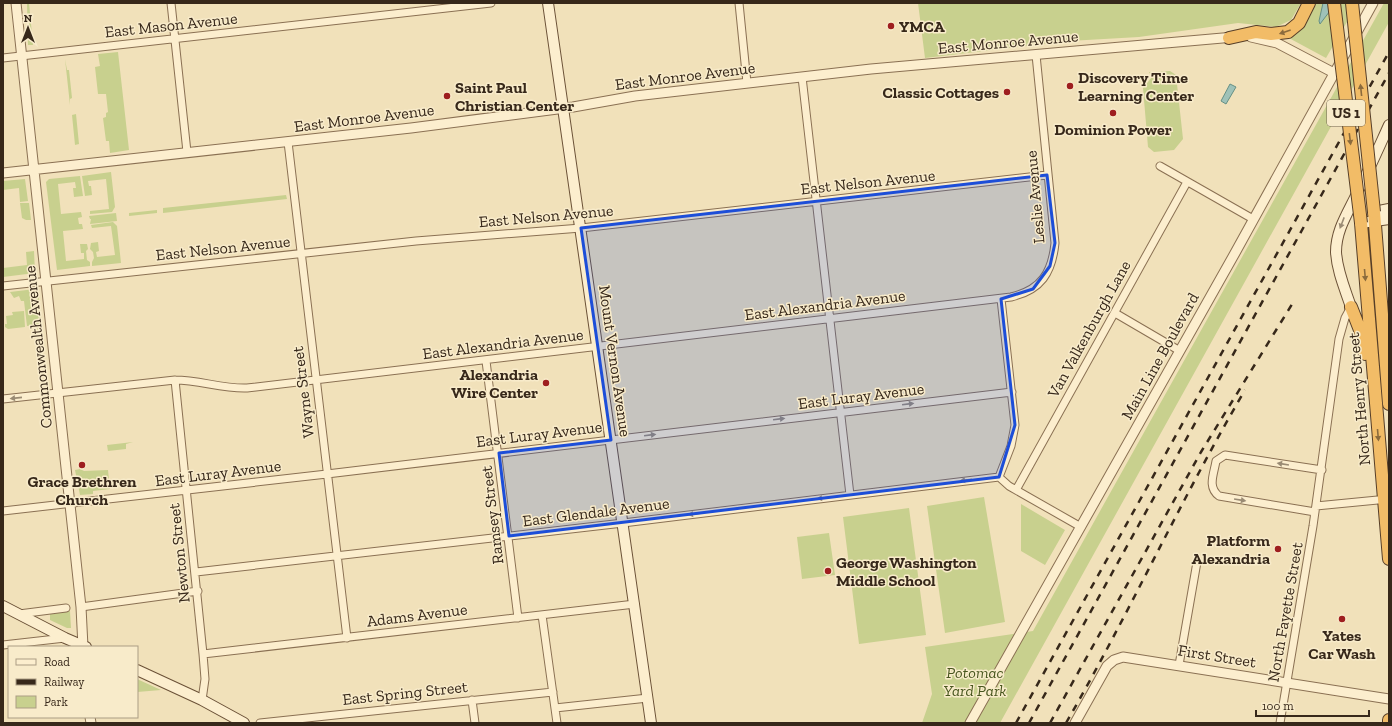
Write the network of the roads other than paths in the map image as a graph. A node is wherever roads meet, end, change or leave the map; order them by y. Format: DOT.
graph roads {
  1 [pos="16,3"];
  2 [pos="21,3"];
  3 [pos="171,3"];
  4 [pos="491,3"];
  5 [pos="548,3"];
  6 [pos="739,3"];
  7 [pos="1309,3"];
  8 [pos="1334,3"];
  9 [pos="1352,3"];
  10 [pos="1373,3"];
  11 [pos="1228,38"];
  12 [pos="175,39"];
  13 [pos="20,44"];
  14 [pos="1036,55"];
  15 [pos="21,56"];
  16 [pos="3,58"];
  17 [pos="1334,73"];
  18 [pos="802,77"];
  19 [pos="747,83"];
  20 [pos="563,108"];
  21 [pos="1389,125"];
  22 [pos="288,142"];
  23 [pos="187,152"];
  24 [pos="1160,166"];
  25 [pos="34,171"];
  26 [pos="3,174"];
  27 [pos="1047,175"];
  28 [pos="1188,182"];
  29 [pos="816,201"];
  30 [pos="1389,208"];
  31 [pos="1375,217"];
  32 [pos="1253,219"];
  33 [pos="1389,219"];
  34 [pos="1361,223"];
  35 [pos="581,228"];
  36 [pos="301,253"];
  37 [pos="46,281"];
  38 [pos="3,286"];
  39 [pos="1001,299"];
  40 [pos="1351,307"];
  41 [pos="1115,313"];
  42 [pos="829,318"];
  43 [pos="597,346"];
  44 [pos="1180,350"];
  45 [pos="486,361"];
  46 [pos="175,380"];
  47 [pos="316,381"];
  48 [pos="1012,392"];
  49 [pos="58,393"];
  50 [pos="1374,396"];
  51 [pos="3,399"];
  52 [pos="1389,404"];
  53 [pos="840,412"];
  54 [pos="611,440"];
  55 [pos="499,453"];
  56 [pos="1322,470"];
  57 [pos="327,474"];
  58 [pos="1000,474"];
  59 [pos="1016,490"];
  60 [pos="187,491"];
  61 [pos="850,495"];
  62 [pos="1386,499"];
  63 [pos="70,504"];
  64 [pos="1316,509"];
  65 [pos="3,511"];
  66 [pos="623,523"];
  67 [pos="1082,527"];
  68 [pos="509,536"];
  69 [pos="338,556"];
  70 [pos="1389,559"];
  71 [pos="1197,562"];
  72 [pos="196,572"];
  73 [pos="198,591"];
  74 [pos="635,604"];
  75 [pos="3,606"];
  76 [pos="81,607"];
  77 [pos="66,608"];
  78 [pos="19,614"];
  79 [pos="542,615"];
  80 [pos="518,618"];
  81 [pos="65,638"];
  82 [pos="347,638"];
  83 [pos="3,645"];
  84 [pos="82,646"];
  85 [pos="84,646"];
  86 [pos="203,654"];
  87 [pos="1179,665"];
  88 [pos="138,670"];
  89 [pos="1287,683"];
  90 [pos="553,692"];
  91 [pos="648,698"];
  92 [pos="1389,699"];
  93 [pos="202,700"];
  94 [pos="472,700"];
  95 [pos="555,708"];
  96 [pos="244,723"];
  97 [pos="260,723"];
  98 [pos="475,723"];
  99 [pos="557,723"];
  100 [pos="651,723"];
  101 [pos="970,723"];
  102 [pos="1075,723"];
  103 [pos="1280,723"];
  1 -- 13 [label="street, Commonwealth Avenue"];
  2 -- 13 [label="street, Commonwealth Avenue"];
  3 -- 12 [label="street"];
  4 -- 12 [label="street, East Mason Avenue"];
  5 -- 20 [label="main road, Mount Vernon Avenue"];
  6 -- 19 [label="street"];
  7 -- 11 [label="highway, one-way"];
  8 -- 34 [label="highway, US 1, one-way, bridge"];
  31 -- 9 [label="highway, US 1, one-way, bridge"];
  10 -- 17 [label="street, Main Line Boulevard"];
  11 -- 14 [label="street, East Monroe Avenue"];
  11 -- 17 [label="street, East Monroe Avenue"];
  12 -- 15 [label="street, East Mason Avenue"];
  12 -- 23 [label="street"];
  13 -- 15 [label="street, Commonwealth Avenue"];
  14 -- 18 [label="street, East Monroe Avenue"];
  14 -- 27 [label="street, Leslie Avenue"];
  15 -- 16 [label="street, East Mason Avenue"];
  15 -- 25 [label="street, Commonwealth Avenue"];
  17 -- 32 [label="street, Main Line Boulevard"];
  18 -- 19 [label="street, East Monroe Avenue"];
  18 -- 29 [label="street"];
  19 -- 20 [label="street, East Monroe Avenue"];
  20 -- 22 [label="street, East Monroe Avenue"];
  20 -- 35 [label="main road, Mount Vernon Avenue"];
  21 -- 40 [label="main road, one-way"];
  22 -- 23 [label="street, East Monroe Avenue"];
  22 -- 36 [label="street, Wayne Street"];
  23 -- 25 [label="street, East Monroe Avenue"];
  24 -- 28 [label="street"];
  25 -- 26 [label="street, East Monroe Avenue"];
  25 -- 37 [label="street, Commonwealth Avenue"];
  27 -- 29 [label="street, East Nelson Avenue"];
  27 -- 39 [label="street, Leslie Avenue"];
  28 -- 32 [label="street"];
  28 -- 41 [label="street, Van Valkenburgh Lane"];
  29 -- 35 [label="street, East Nelson Avenue"];
  29 -- 42 [label="street"];
  30 -- 31 [label="main road"];
  31 -- 33 [label="main road"];
  31 -- 34 [label="main road"];
  31 -- 52 [label="highway, North Henry Street / US 1"];
  32 -- 44 [label="street, Main Line Boulevard"];
  34 -- 50 [label="highway, North Henry Street / US 1, one-way"];
  35 -- 36 [label="street, East Nelson Avenue"];
  35 -- 43 [label="main road, Mount Vernon Avenue"];
  36 -- 37 [label="street, East Nelson Avenue"];
  36 -- 47 [label="street, Wayne Street"];
  37 -- 38 [label="street, East Nelson Avenue"];
  37 -- 49 [label="street, Commonwealth Avenue"];
  39 -- 42 [label="street, East Alexandria Avenue"];
  39 -- 48 [label="street"];
  40 -- 50 [label="highway"];
  40 -- 56 [label="street, North Fayette Street"];
  41 -- 44 [label="street"];
  41 -- 59 [label="street, Van Valkenburgh Lane"];
  42 -- 43 [label="street, East Alexandria Avenue"];
  42 -- 53 [label="street"];
  43 -- 45 [label="street, East Alexandria Avenue"];
  43 -- 54 [label="main road, Mount Vernon Avenue"];
  44 -- 67 [label="street, Main Line Boulevard"];
  45 -- 47 [label="street, East Alexandria Avenue"];
  45 -- 55 [label="street, Ramsey Street"];
  46 -- 47 [label="street, East Alexandria Avenue"];
  46 -- 49 [label="street, East Alexandria Avenue"];
  46 -- 60 [label="street, Newton Street"];
  47 -- 57 [label="street, Wayne Street"];
  53 -- 48 [label="street, East Luray Avenue, one-way"];
  48 -- 58 [label="street"];
  49 -- 51 [label="street, East Alexandria Avenue, one-way"];
  49 -- 63 [label="street, Commonwealth Avenue"];
  50 -- 62 [label="highway, North Henry Street / US 1, one-way"];
  54 -- 53 [label="street, East Luray Avenue, one-way"];
  53 -- 61 [label="street"];
  54 -- 55 [label="street, East Luray Avenue"];
  54 -- 66 [label="main road, Mount Vernon Avenue"];
  55 -- 57 [label="street, East Luray Avenue"];
  55 -- 68 [label="street, Ramsey Street"];
  56 -- 64 [label="street, North Fayette Street"];
  56 -- 64 [label="street, one-way"];
  57 -- 60 [label="street, East Luray Avenue"];
  57 -- 69 [label="street, Wayne Street"];
  58 -- 59 [label="street"];
  58 -- 61 [label="street, East Glendale Avenue, one-way"];
  59 -- 67 [label="street"];
  60 -- 63 [label="street, East Luray Avenue"];
  60 -- 72 [label="street, Newton Street"];
  61 -- 66 [label="street, East Glendale Avenue, one-way"];
  62 -- 64 [label="street"];
  62 -- 70 [label="highway, North Henry Street / US 1"];
  63 -- 65 [label="street, East Luray Avenue"];
  63 -- 76 [label="street, Commonwealth Avenue"];
  64 -- 89 [label="street, North Fayette Street"];
  66 -- 68 [label="street, East Glendale Avenue"];
  66 -- 74 [label="main road, Mount Vernon Avenue"];
  67 -- 101 [label="street, Main Line Boulevard"];
  68 -- 69 [label="street, East Glendale Avenue"];
  68 -- 80 [label="street, Ramsey Street"];
  69 -- 72 [label="street, East Glendale Avenue"];
  69 -- 82 [label="street, Wayne Street"];
  71 -- 87 [label="street"];
  72 -- 73 [label="street, Newton Street"];
  73 -- 76 [label="street"];
  73 -- 86 [label="street, Newton Street"];
  74 -- 79 [label="street, Adams Avenue"];
  74 -- 91 [label="main road, Mount Vernon Avenue"];
  75 -- 78 [label="main road"];
  76 -- 85 [label="street, Commonwealth Avenue"];
  77 -- 78 [label="street"];
  78 -- 81 [label="main road"];
  79 -- 80 [label="street, Adams Avenue"];
  79 -- 90 [label="street"];
  80 -- 82 [label="street, Adams Avenue"];
  81 -- 83 [label="street"];
  81 -- 84 [label="main road"];
  82 -- 86 [label="street, Adams Avenue"];
  86 -- 93 [label="street, Newton Street"];
  87 -- 89 [label="street, First Street"];
  87 -- 102 [label="street, First Street"];
  88 -- 93 [label="main road"];
  89 -- 92 [label="street, First Street"];
  89 -- 103 [label="street, North Fayette Street"];
  90 -- 94 [label="street, East Spring Street"];
  90 -- 95 [label="street"];
  91 -- 95 [label="street"];
  91 -- 100 [label="main road, Mount Vernon Avenue"];
  93 -- 96 [label="main road"];
  94 -- 97 [label="street, East Spring Street"];
  94 -- 98 [label="street"];
  95 -- 99 [label="street"];
}
